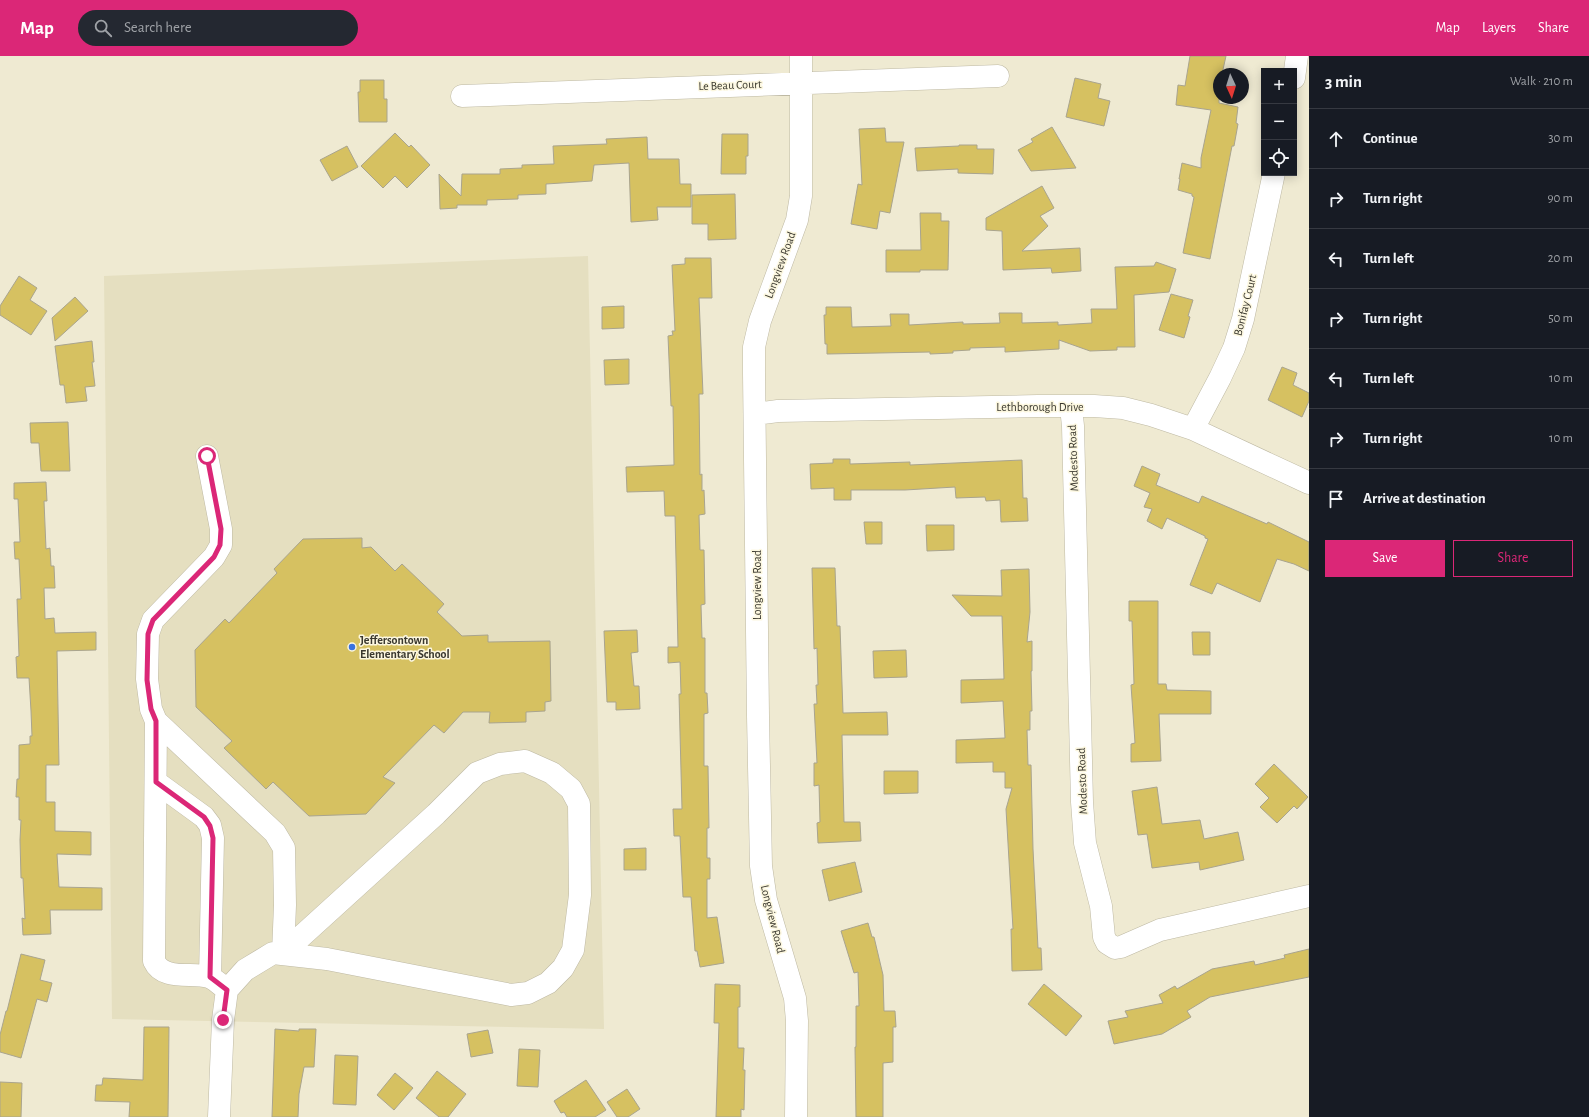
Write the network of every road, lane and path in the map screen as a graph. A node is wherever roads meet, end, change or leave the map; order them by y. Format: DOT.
graph roads {
  1 [pos="802,56"];
  2 [pos="1297,56"];
  3 [pos="1295,68"];
  4 [pos="998,76"];
  5 [pos="802,82"];
  6 [pos="462,96"];
  7 [pos="1273,176"];
  8 [pos="1070,407"];
  9 [pos="755,414"];
  10 [pos="1193,429"];
  11 [pos="207,456"];
  12 [pos="1309,483"];
  13 [pos="156,721"];
  14 [pos="156,782"];
  15 [pos="1309,896"];
  16 [pos="283,953"];
  17 [pos="210,977"];
  18 [pos="227,990"];
  19 [pos="219,1117"];
  20 [pos="796,1117"];
  1 -- 5 [label="street, Longview Road"];
  2 -- 3 [label="street"];
  4 -- 5 [label="street, Le Beau Court"];
  5 -- 6 [label="street, Le Beau Court"];
  5 -- 9 [label="street, Longview Road"];
  7 -- 10 [label="street, Bonifay Court"];
  8 -- 9 [label="street, Lethborough Drive"];
  8 -- 10 [label="street, Lethborough Drive"];
  8 -- 15 [label="street, Modesto Road"];
  9 -- 20 [label="street, Longview Road"];
  10 -- 12 [label="street, Lethborough Drive"];
  11 -- 13 [label="street"];
  13 -- 14 [label="street"];
  13 -- 16 [label="street"];
  14 -- 17 [label="street"];
  14 -- 17 [label="street"];
  16 -- 16 [label="street"];
  16 -- 18 [label="street"];
  17 -- 18 [label="street"];
  18 -- 19 [label="street"];
}
